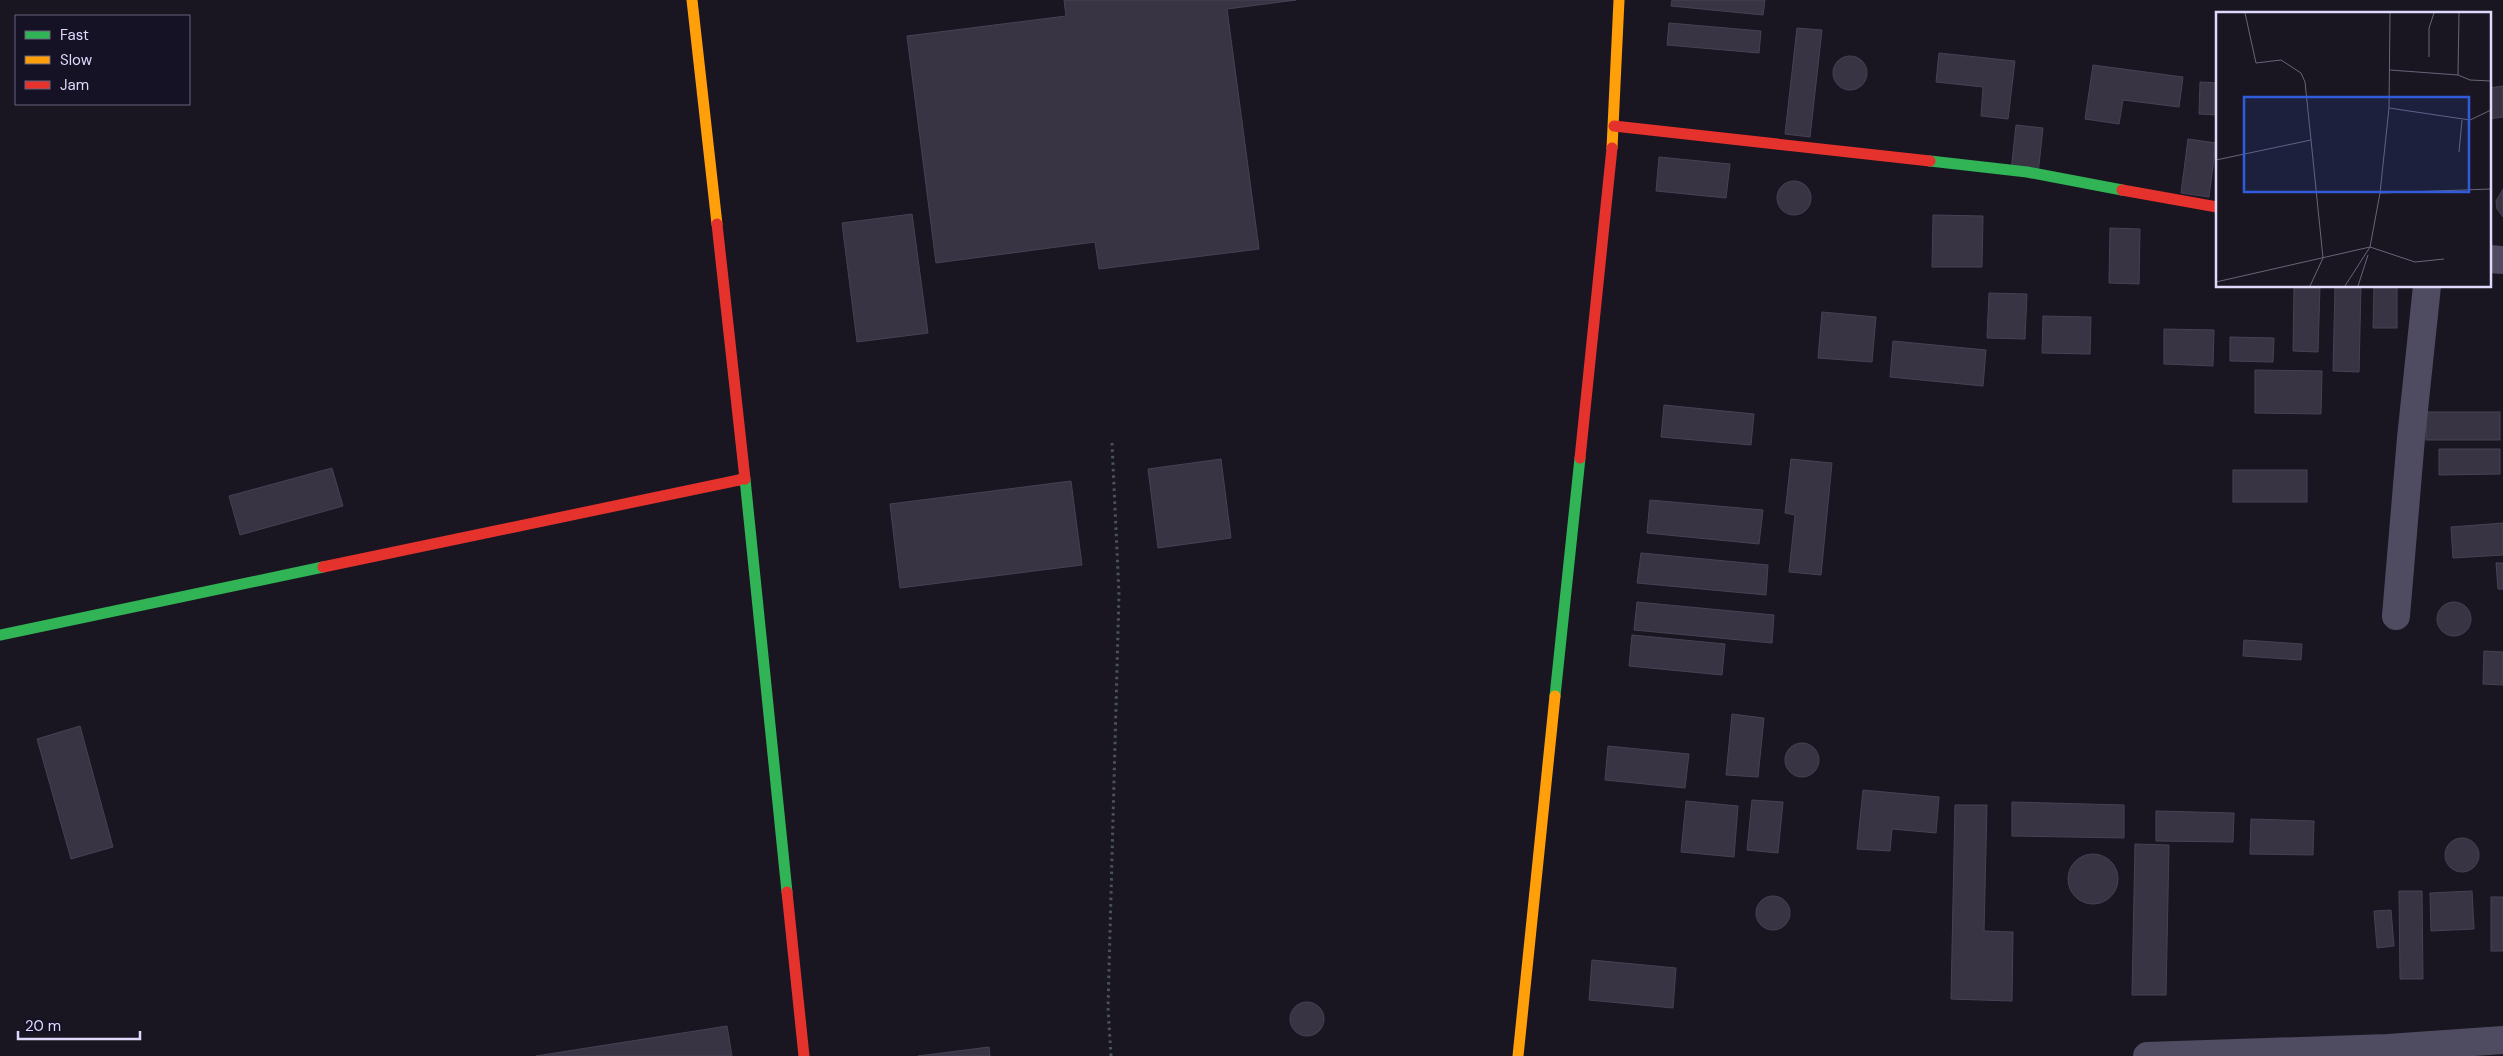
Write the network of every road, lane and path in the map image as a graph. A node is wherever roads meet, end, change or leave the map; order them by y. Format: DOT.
graph roads {
  1 [pos="692,0"];
  2 [pos="1619,0"];
  3 [pos="1614,126"];
  4 [pos="2216,207"];
  5 [pos="2490,259"];
  6 [pos="2503,260"];
  7 [pos="2427,288"];
  8 [pos="1112,442"];
  9 [pos="745,478"];
  10 [pos="2396,616"];
  11 [pos="0,635"];
  12 [pos="2503,1040"];
  13 [pos="804,1056"];
  14 [pos="1111,1056"];
  15 [pos="1518,1056"];
  16 [pos="2147,1056"];
  1 -- 9 [label="street"];
  2 -- 3 [label="street"];
  3 -- 4 [label="street"];
  3 -- 15 [label="street"];
  5 -- 6 [label="street"];
  7 -- 10 [label="street"];
  8 -- 14 [label="path"];
  9 -- 11 [label="street"];
  9 -- 13 [label="street"];
  12 -- 16 [label="street"];
}
